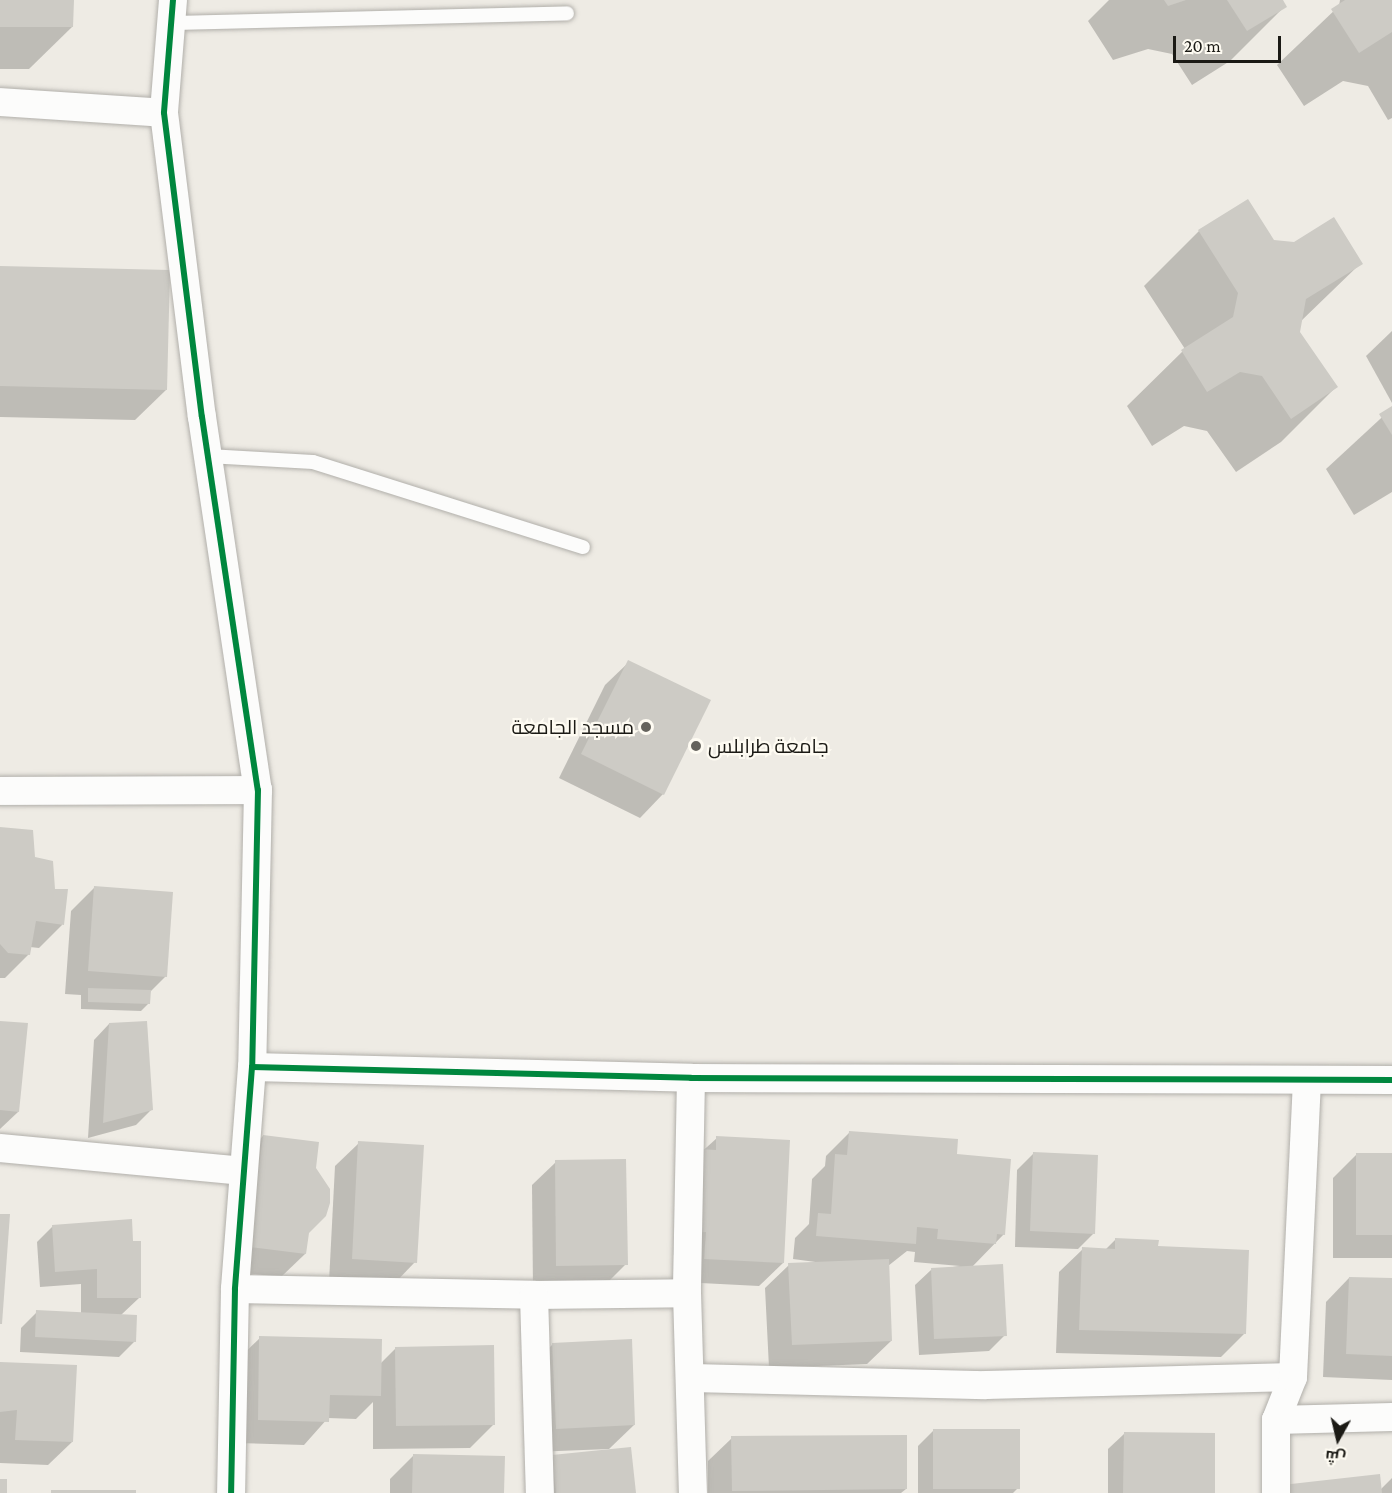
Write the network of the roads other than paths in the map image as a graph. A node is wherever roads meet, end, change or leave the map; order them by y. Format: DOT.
graph roads {
  1 [pos="172,11"];
  2 [pos="567,13"];
  3 [pos="0,102"];
  4 [pos="164,113"];
  5 [pos="208,456"];
  6 [pos="583,547"];
  7 [pos="258,790"];
  8 [pos="0,791"];
  9 [pos="252,1067"];
  10 [pos="691,1078"];
  11 [pos="1392,1080"];
  12 [pos="1307,1082"];
  13 [pos="0,1148"];
  14 [pos="243,1171"];
  15 [pos="235,1289"];
  16 [pos="687,1293"];
  17 [pos="534,1295"];
  18 [pos="1293,1377"];
  19 [pos="692,1378"];
  20 [pos="1392,1417"];
  21 [pos="1276,1420"];
  22 [pos="231,1493"];
  23 [pos="540,1493"];
  24 [pos="693,1493"];
  25 [pos="1276,1493"];
  1 -- 2 [label="lane"];
  1 -- 4 [label="street"];
  3 -- 4 [label="street"];
  4 -- 5 [label="street"];
  5 -- 6 [label="lane"];
  5 -- 7 [label="street"];
  7 -- 8 [label="street"];
  7 -- 9 [label="street"];
  9 -- 10 [label="street"];
  9 -- 14 [label="street"];
  10 -- 12 [label="street"];
  10 -- 16 [label="street"];
  11 -- 12 [label="street"];
  12 -- 18 [label="street"];
  13 -- 14 [label="street"];
  14 -- 15 [label="street"];
  15 -- 17 [label="street"];
  15 -- 22 [label="street"];
  16 -- 17 [label="street"];
  16 -- 19 [label="street"];
  17 -- 23 [label="street"];
  18 -- 19 [label="street"];
  18 -- 21 [label="street"];
  19 -- 24 [label="street"];
  20 -- 21 [label="street"];
  21 -- 25 [label="street"];
}
